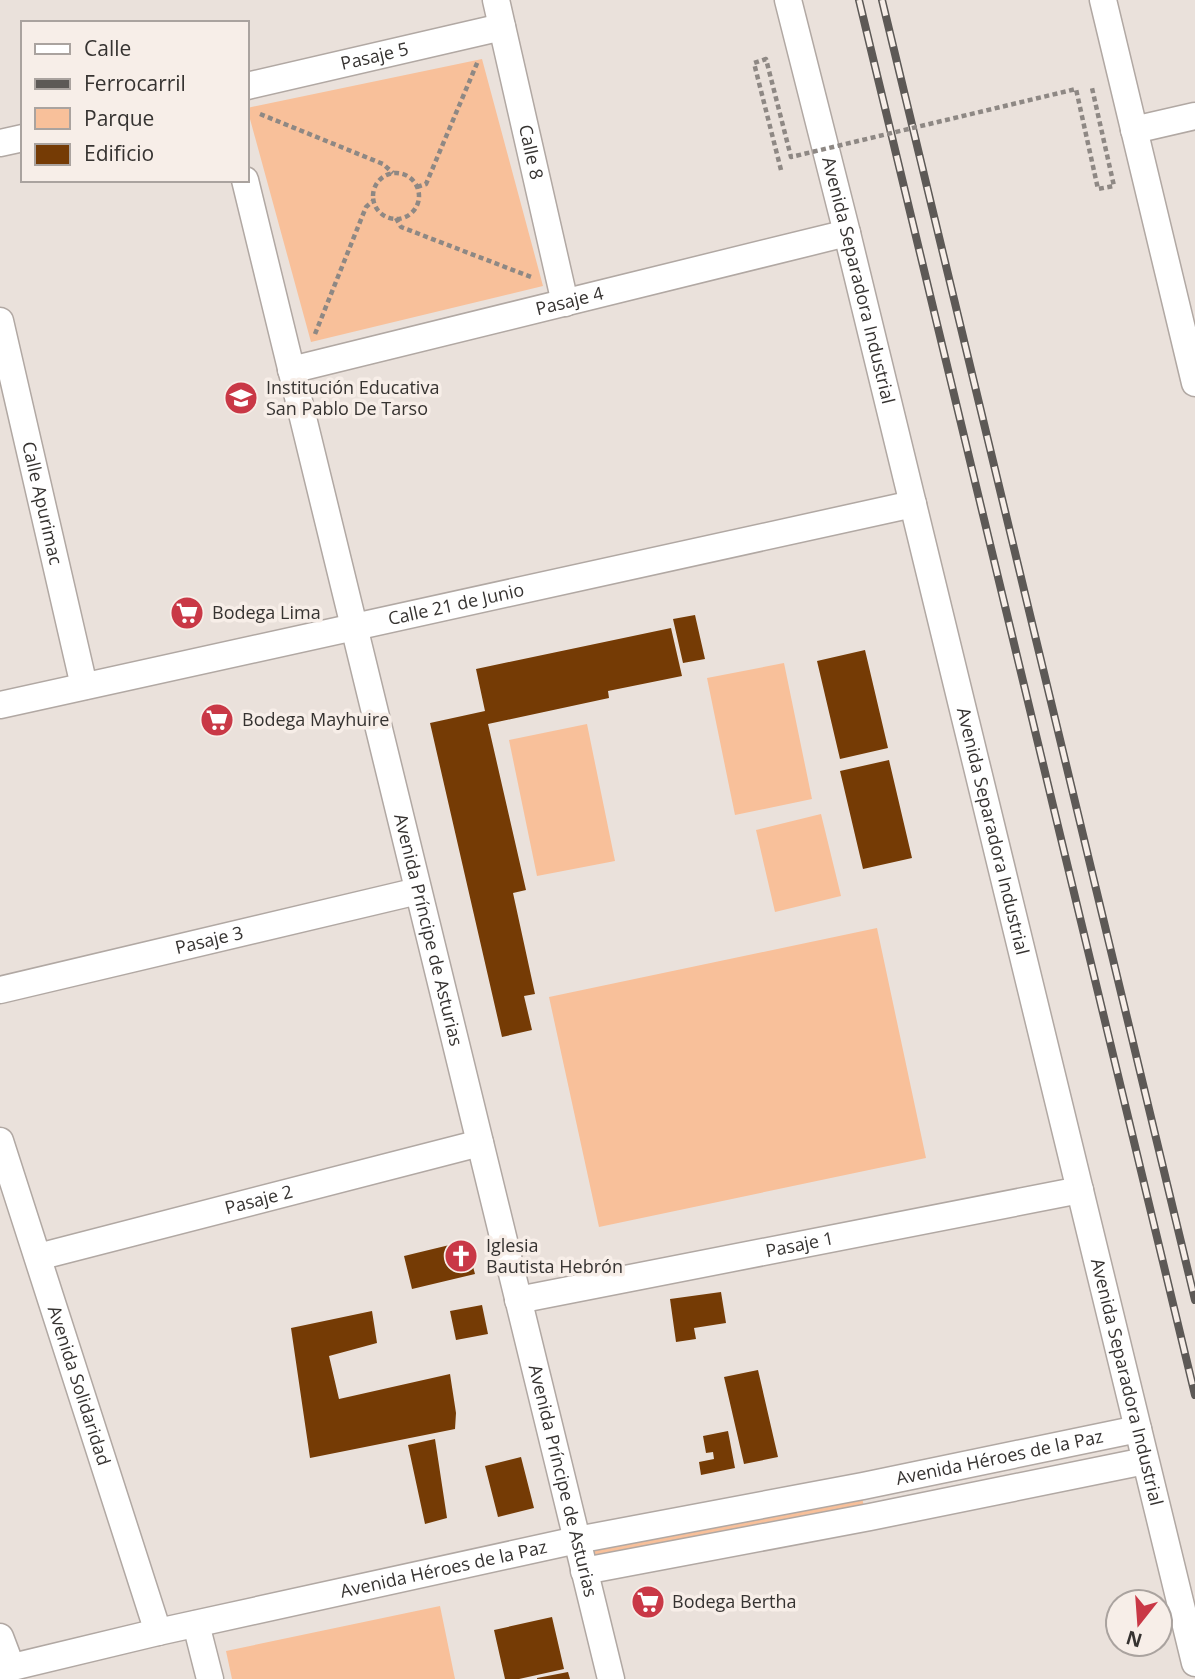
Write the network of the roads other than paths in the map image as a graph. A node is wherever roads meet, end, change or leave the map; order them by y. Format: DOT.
graph roads {
  1 [pos="496,0"];
  2 [pos="788,0"];
  3 [pos="1103,0"];
  4 [pos="502,27"];
  5 [pos="250,98"];
  6 [pos="1195,116"];
  7 [pos="1134,130"];
  8 [pos="21,138"];
  9 [pos="0,143"];
  10 [pos="245,182"];
  11 [pos="847,233"];
  12 [pos="565,303"];
  13 [pos="0,321"];
  14 [pos="291,370"];
  15 [pos="1195,383"];
  16 [pos="913,504"];
  17 [pos="354,628"];
  18 [pos="84,686"];
  19 [pos="0,705"];
  20 [pos="418,891"];
  21 [pos="0,990"];
  22 [pos="0,1141"];
  23 [pos="480,1143"];
  24 [pos="1080,1190"];
  25 [pos="38,1257"];
  26 [pos="518,1300"];
  27 [pos="1138,1429"];
  28 [pos="1145,1461"];
  29 [pos="863,1486"];
  30 [pos="870,1517"];
  31 [pos="577,1540"];
  32 [pos="584,1572"];
  33 [pos="196,1624"];
  34 [pos="158,1632"];
  35 [pos="0,1637"];
  36 [pos="1195,1663"];
  37 [pos="5,1668"];
  38 [pos="210,1679"];
  39 [pos="611,1679"];
  1 -- 4 [label="street, Calle 8"];
  2 -- 11 [label="street, Avenida Separadora Industrial"];
  3 -- 7 [label="street"];
  4 -- 5 [label="street, Pasaje 5"];
  4 -- 12 [label="street, Calle 8"];
  6 -- 7 [label="street"];
  7 -- 15 [label="street"];
  8 -- 9 [label="street"];
  10 -- 14 [label="street, Avenida Príncipe de Asturias"];
  11 -- 12 [label="street, Pasaje 4"];
  11 -- 16 [label="street, Avenida Separadora Industrial"];
  12 -- 14 [label="street, Pasaje 4"];
  13 -- 18 [label="street, Calle Apurimac"];
  14 -- 17 [label="street, Avenida Príncipe de Asturias"];
  16 -- 17 [label="street, Calle 21 de Junio"];
  16 -- 24 [label="street, Avenida Separadora Industrial"];
  17 -- 18 [label="street, Calle 21 de Junio"];
  17 -- 20 [label="street, Avenida Príncipe de Asturias"];
  18 -- 19 [label="street, Calle 21 de Junio"];
  20 -- 21 [label="street, Pasaje 3"];
  20 -- 23 [label="street, Avenida Príncipe de Asturias"];
  22 -- 25 [label="street, Avenida Solidaridad"];
  23 -- 25 [label="street, Pasaje 2"];
  23 -- 26 [label="street, Avenida Príncipe de Asturias"];
  24 -- 26 [label="street, Pasaje 1"];
  24 -- 27 [label="street, Avenida Separadora Industrial"];
  25 -- 34 [label="street, Avenida Solidaridad"];
  26 -- 31 [label="street, Avenida Príncipe de Asturias"];
  27 -- 28 [label="street, Avenida Separadora Industrial"];
  27 -- 29 [label="street, Avenida Héroes de la Paz"];
  28 -- 30 [label="street, Avenida Héroes de la Paz"];
  28 -- 36 [label="street, Avenida Separadora Industrial"];
  29 -- 30 [label="street"];
  29 -- 31 [label="street, Avenida Héroes de la Paz"];
  30 -- 32 [label="street, Avenida Héroes de la Paz"];
  31 -- 32 [label="street, Avenida Príncipe de Asturias"];
  31 -- 33 [label="street, Avenida Héroes de la Paz"];
  32 -- 39 [label="street, Avenida Príncipe de Asturias"];
  33 -- 34 [label="street, Avenida Héroes de la Paz"];
  33 -- 38 [label="street"];
  34 -- 37 [label="street, Avenida Héroes de la Paz"];
  35 -- 37 [label="street"];
}
